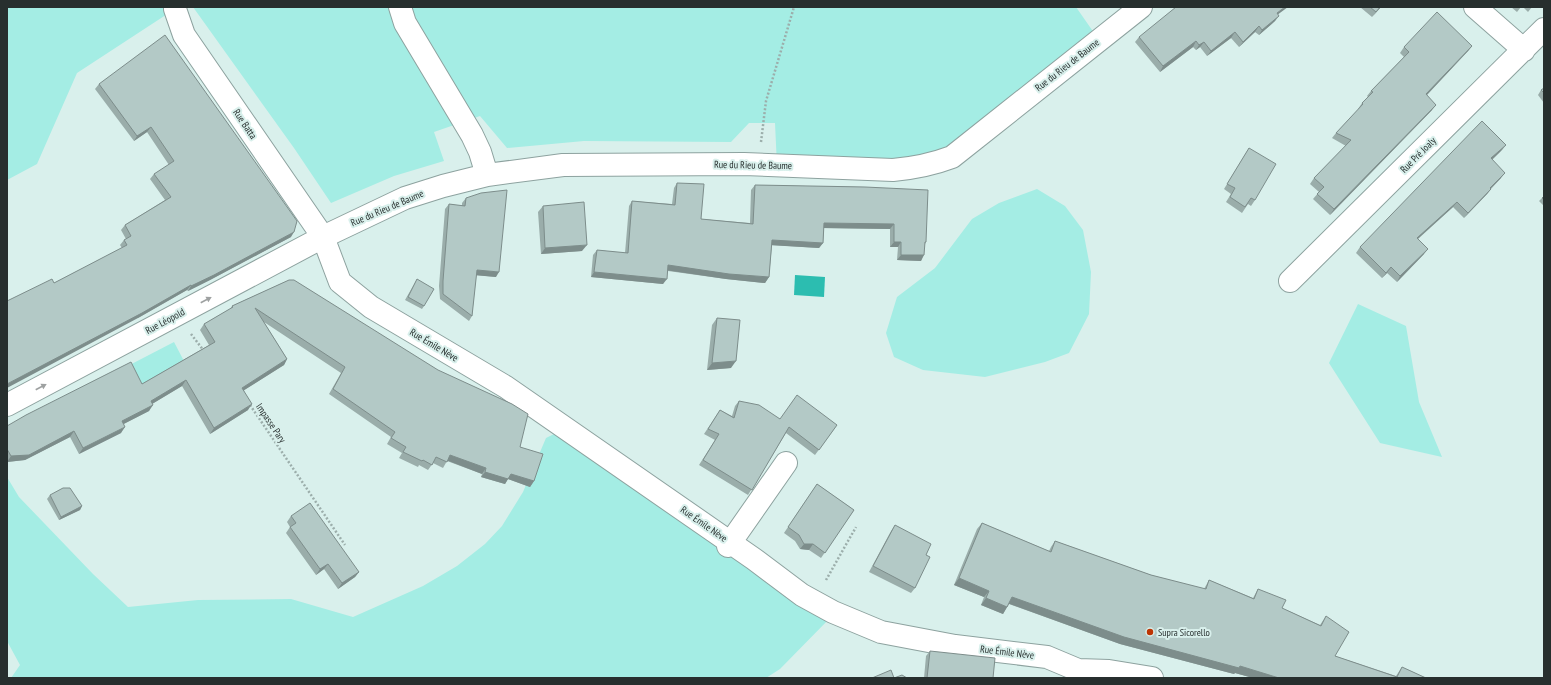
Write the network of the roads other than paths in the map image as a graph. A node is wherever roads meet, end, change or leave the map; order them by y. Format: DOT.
graph roads {
  1 [pos="400,7"];
  2 [pos="1140,7"];
  3 [pos="1475,7"];
  4 [pos="175,8"];
  5 [pos="1544,29"];
  6 [pos="1524,50"];
  7 [pos="487,175"];
  8 [pos="323,237"];
  9 [pos="1290,282"];
  10 [pos="7,405"];
  11 [pos="786,463"];
  12 [pos="729,544"];
  13 [pos="1072,674"];
  14 [pos="1152,678"];
  1 -- 7 [label="street"];
  2 -- 7 [label="street, Rue du Rieu de Baume"];
  3 -- 6 [label="street"];
  4 -- 8 [label="street, Rue Batta"];
  5 -- 6 [label="street, Rue Pré Joaly"];
  6 -- 9 [label="street, Rue Pré Joaly"];
  7 -- 8 [label="street, Rue du Rieu de Baume"];
  10 -- 8 [label="street, Rue Léopold, one-way"];
  8 -- 12 [label="street, Rue Émile Nève"];
  11 -- 12 [label="street"];
  12 -- 13 [label="street, Rue Émile Nève"];
  13 -- 14 [label="street, Rue Émile Nève"];
}
